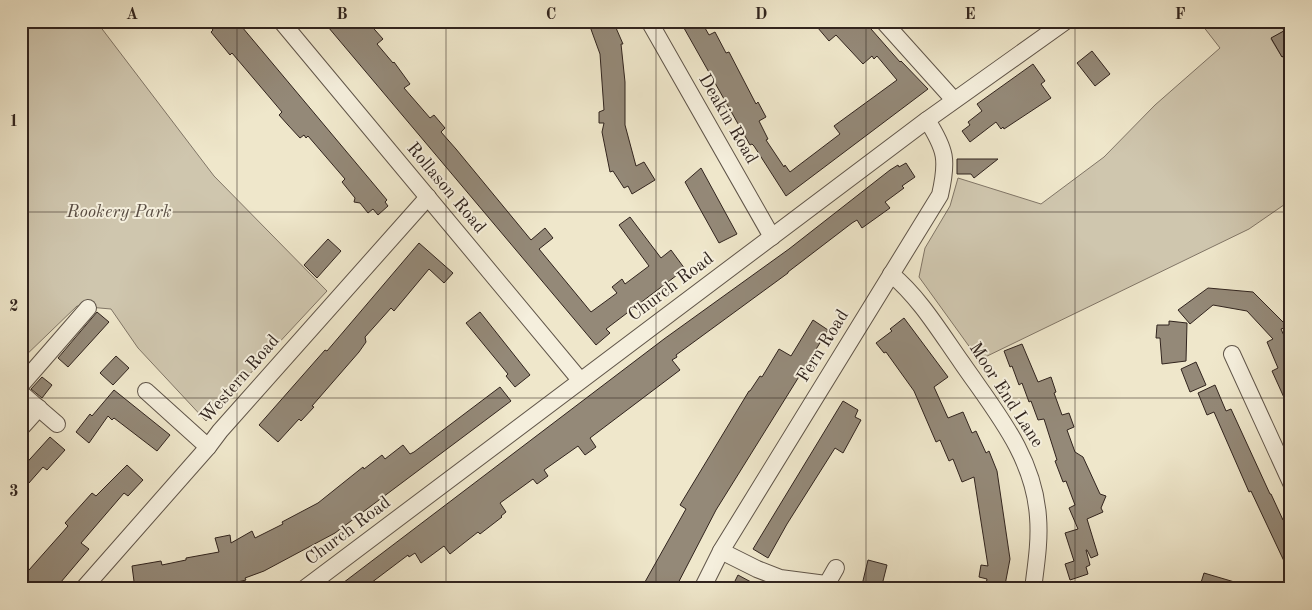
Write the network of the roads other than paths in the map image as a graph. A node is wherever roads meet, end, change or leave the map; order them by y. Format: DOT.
graph roads {
  1 [pos="281,21"];
  2 [pos="649,21"];
  3 [pos="883,21"];
  4 [pos="1066,21"];
  5 [pos="954,100"];
  6 [pos="927,120"];
  7 [pos="428,197"];
  8 [pos="772,236"];
  9 [pos="891,274"];
  10 [pos="88,308"];
  11 [pos="1232,354"];
  12 [pos="580,380"];
  13 [pos="21,385"];
  14 [pos="146,391"];
  15 [pos="21,393"];
  16 [pos="39,408"];
  17 [pos="57,424"];
  18 [pos="21,428"];
  19 [pos="208,447"];
  20 [pos="1291,483"];
  21 [pos="721,551"];
  22 [pos="836,568"];
  23 [pos="825,586"];
  24 [pos="83,589"];
  25 [pos="304,589"];
  26 [pos="702,589"];
  27 [pos="1033,589"];
  1 -- 7 [label="street, Rollason Road"];
  2 -- 8 [label="street, Deakin Road"];
  3 -- 5 [label="street"];
  4 -- 5 [label="street, Church Road"];
  5 -- 6 [label="street, Church Road"];
  6 -- 8 [label="street, Church Road"];
  6 -- 9 [label="street, Fern Road"];
  7 -- 12 [label="street, Rollason Road"];
  7 -- 19 [label="street, Western Road"];
  8 -- 12 [label="street, Church Road"];
  9 -- 21 [label="street, Fern Road"];
  9 -- 27 [label="street, Moor End Lane"];
  10 -- 13 [label="street"];
  11 -- 20 [label="street"];
  12 -- 25 [label="street, Church Road"];
  14 -- 19 [label="street"];
  15 -- 16 [label="street"];
  16 -- 17 [label="street"];
  16 -- 18 [label="street"];
  19 -- 24 [label="street, Western Road"];
  21 -- 23 [label="street"];
  21 -- 26 [label="street, Fern Road"];
  22 -- 23 [label="street"];
}
